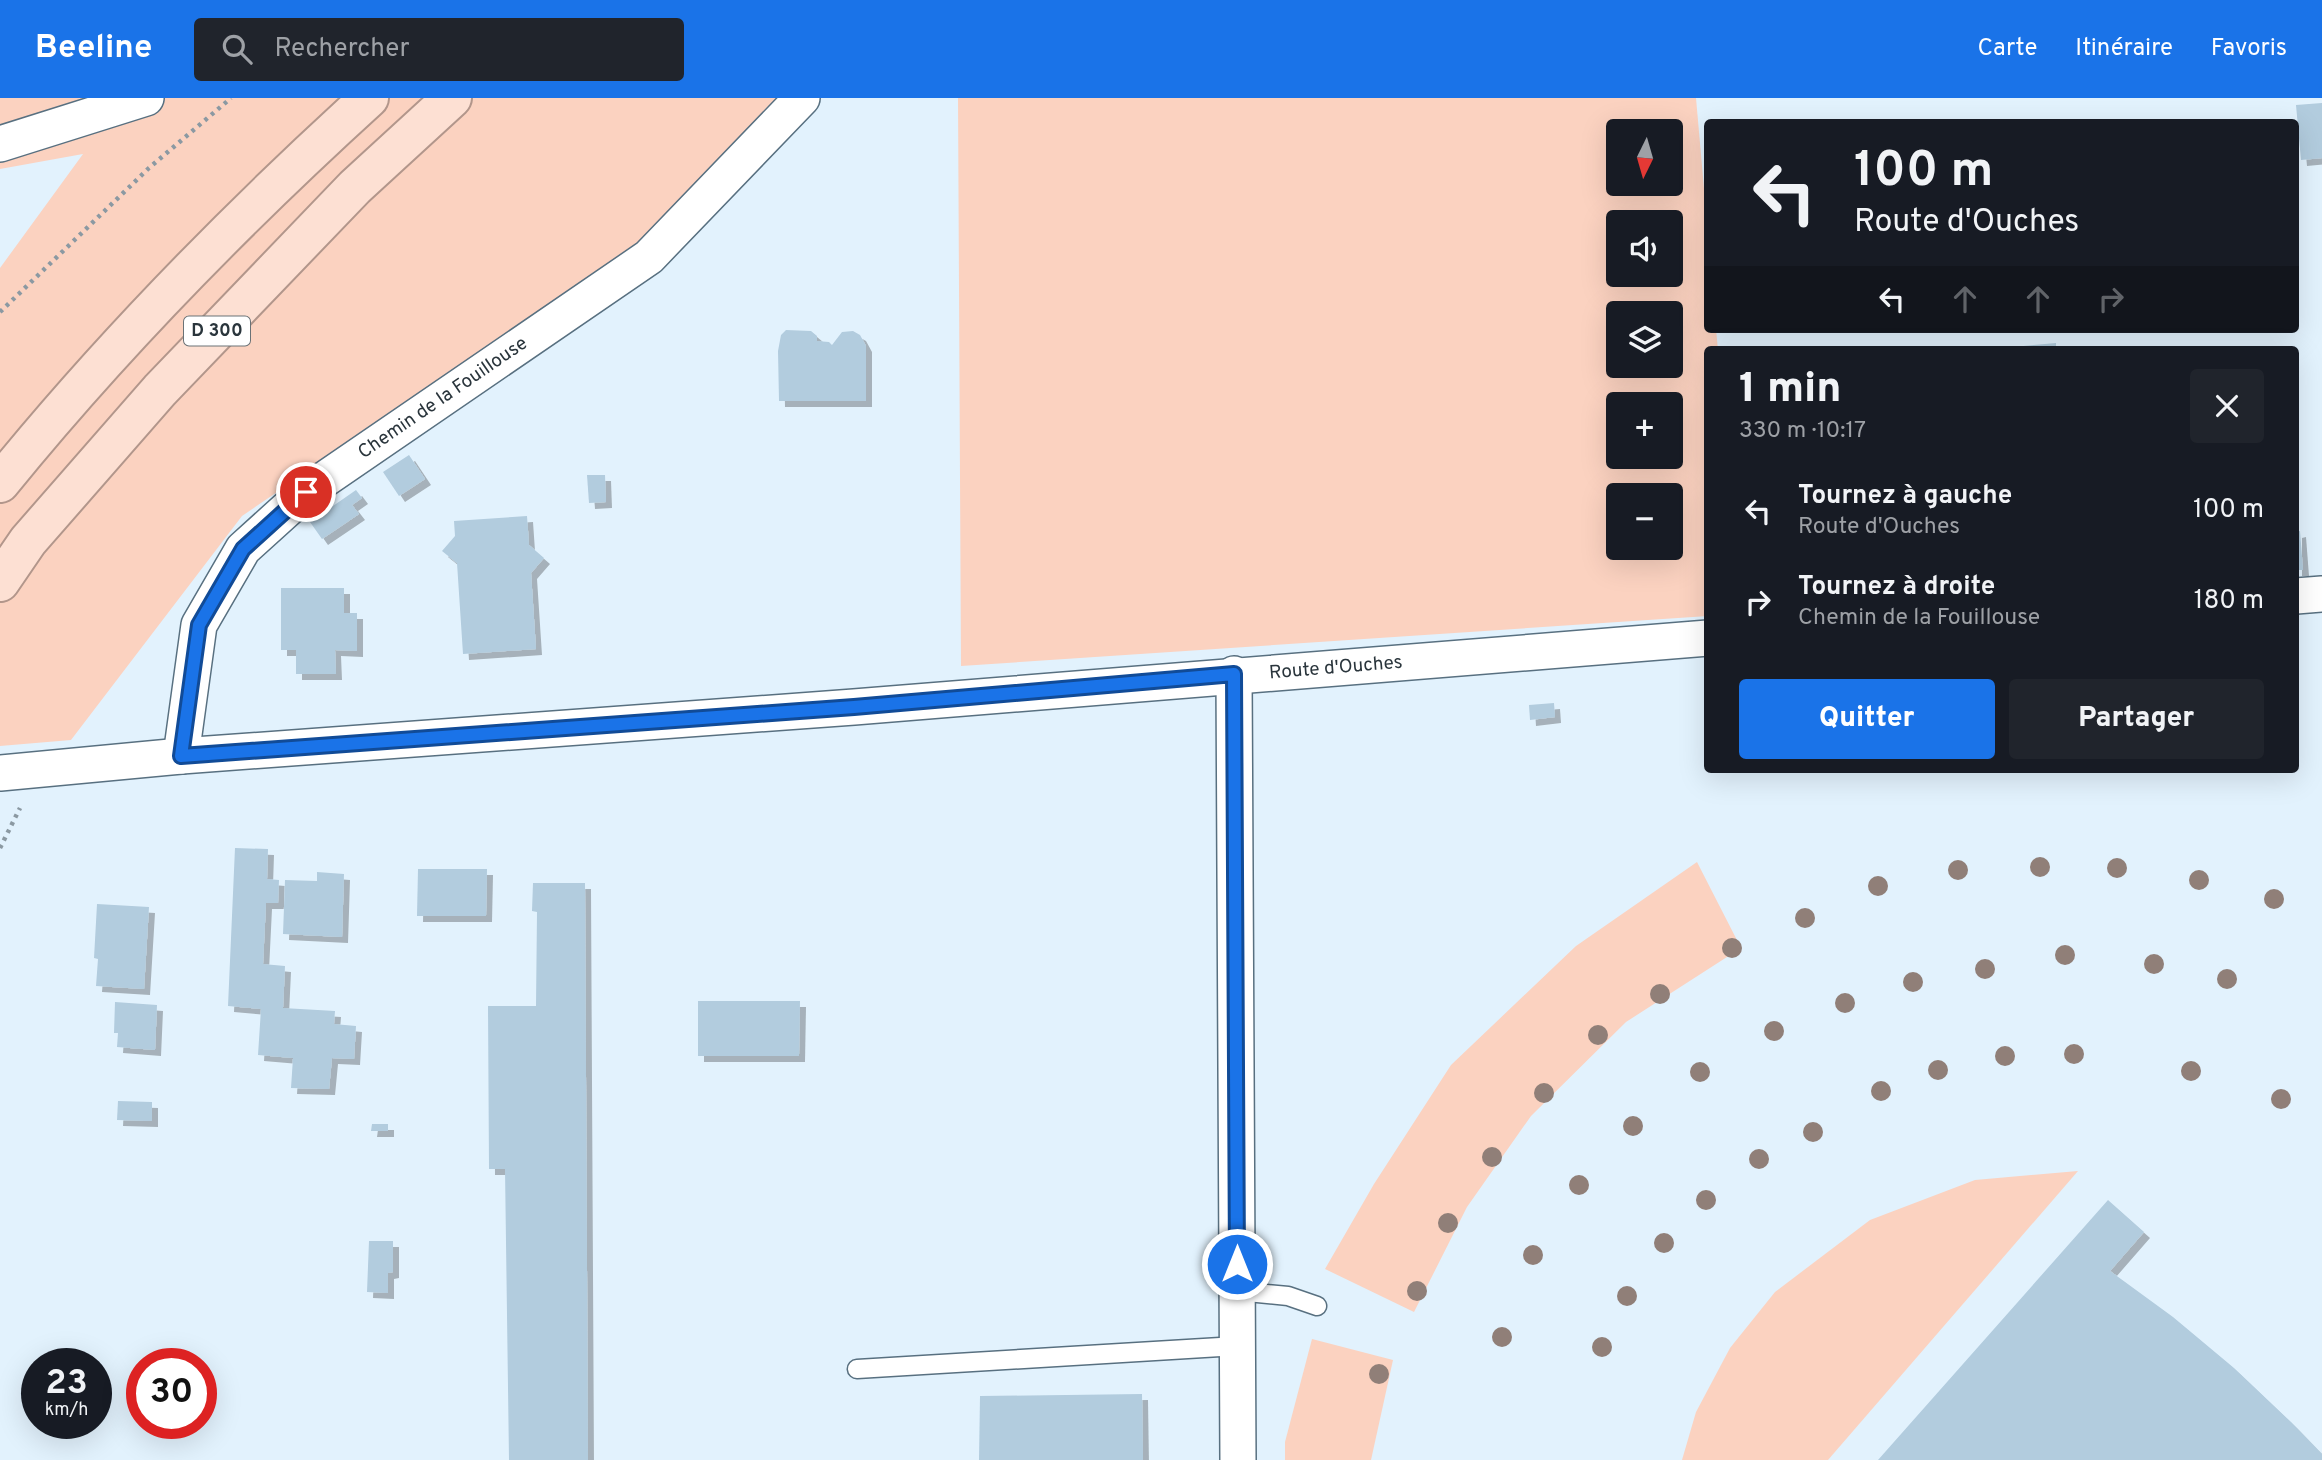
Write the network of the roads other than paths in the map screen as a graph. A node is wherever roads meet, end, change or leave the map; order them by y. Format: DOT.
graph roads {
  1 [pos="146,98"];
  2 [pos="369,98"];
  3 [pos="452,98"];
  4 [pos="802,98"];
  5 [pos="0,144"];
  6 [pos="0,483"];
  7 [pos="0,582"];
  8 [pos="2322,594"];
  9 [pos="2299,596"];
  10 [pos="1704,638"];
  11 [pos="1234,674"];
  12 [pos="181,756"];
  13 [pos="0,773"];
  14 [pos="1237,1291"];
  15 [pos="1317,1306"];
  16 [pos="1237,1346"];
  17 [pos="857,1369"];
  18 [pos="1238,1460"];
  1 -- 5 [label="street"];
  2 -- 6 [label="main road, D 300"];
  3 -- 7 [label="main road, D 300"];
  4 -- 12 [label="street, Chemin de la Fouillouse"];
  8 -- 9 [label="street"];
  10 -- 11 [label="street, Route d'Ouches"];
  11 -- 12 [label="street, Route d'Ouches"];
  11 -- 14 [label="street"];
  12 -- 13 [label="street, Route d'Ouches"];
  14 -- 15 [label="lane"];
  14 -- 16 [label="street"];
  16 -- 17 [label="lane"];
  16 -- 18 [label="street"];
}
